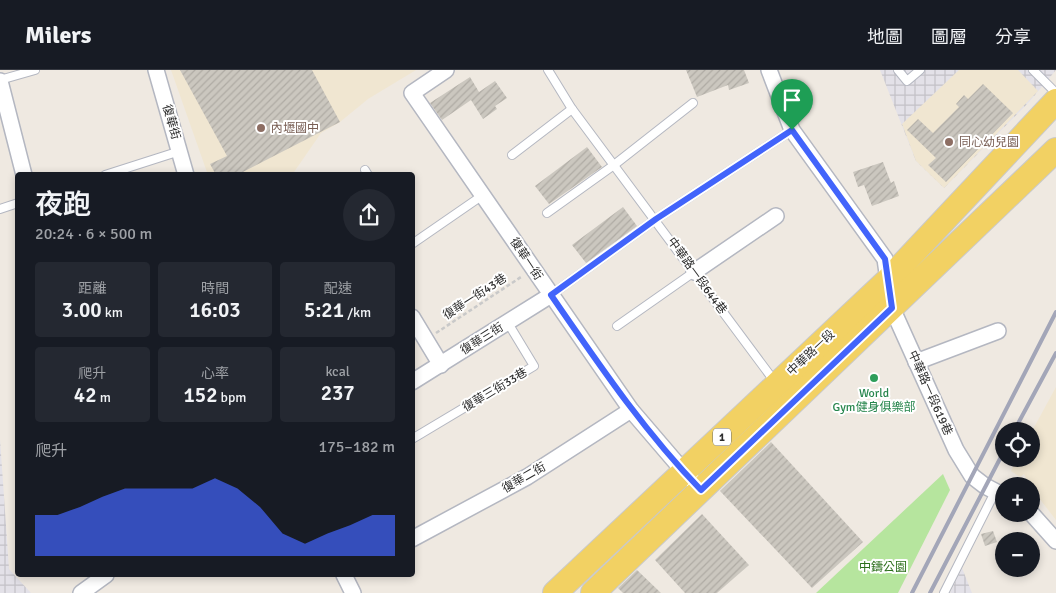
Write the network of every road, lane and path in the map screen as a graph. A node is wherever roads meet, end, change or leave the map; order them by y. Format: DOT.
graph roads {
  1 [pos="35,70"];
  2 [pos="156,70"];
  3 [pos="446,70"];
  4 [pos="548,70"];
  5 [pos="769,70"];
  6 [pos="898,70"];
  7 [pos="920,70"];
  8 [pos="1033,70"];
  9 [pos="0,80"];
  10 [pos="1056,93"];
  11 [pos="1056,101"];
  12 [pos="693,103"];
  13 [pos="572,109"];
  14 [pos="792,130"];
  15 [pos="1056,150"];
  16 [pos="180,151"];
  17 [pos="512,154"];
  18 [pos="614,164"];
  19 [pos="23,172"];
  20 [pos="114,172"];
  21 [pos="185,172"];
  22 [pos="483,195"];
  23 [pos="15,204"];
  24 [pos="0,209"];
  25 [pos="547,213"];
  26 [pos="776,216"];
  27 [pos="656,219"];
  28 [pos="415,242"];
  29 [pos="533,269"];
  30 [pos="694,272"];
  31 [pos="887,281"];
  32 [pos="551,295"];
  33 [pos="892,308"];
  34 [pos="415,321"];
  35 [pos="508,323"];
  36 [pos="617,326"];
  37 [pos="998,330"];
  38 [pos="426,340"];
  39 [pos="916,362"];
  40 [pos="441,365"];
  41 [pos="415,380"];
  42 [pos="777,385"];
  43 [pos="631,410"];
  44 [pos="415,437"];
  45 [pos="685,473"];
  46 [pos="701,490"];
  47 [pos="995,491"];
  48 [pos="995,503"];
  49 [pos="1039,522"];
  50 [pos="415,537"];
  51 [pos="1056,541"];
  52 [pos="103,577"];
  53 [pos="346,577"];
  54 [pos="80,593"];
  55 [pos="353,593"];
  56 [pos="556,593"];
  57 [pos="593,593"];
  58 [pos="944,593"];
  1 -- 9 [label="lane"];
  2 -- 16 [label="street, 復華街"];
  3 -- 22 [label="street, 復華一街"];
  4 -- 13 [label="lane, 中華路一段644巷"];
  5 -- 14 [label="street, 中華路一段619巷"];
  6 -- 7 [label="lane"];
  8 -- 10 [label="lane"];
  9 -- 19 [label="street"];
  11 -- 31 [label="main road, 中華路一段 / 1"];
  12 -- 18 [label="lane"];
  13 -- 17 [label="lane"];
  13 -- 18 [label="lane, 中華路一段644巷"];
  14 -- 27 [label="lane"];
  14 -- 31 [label="street, 中華路一段619巷"];
  15 -- 33 [label="main road, 中華路一段 / 1"];
  16 -- 20 [label="lane"];
  16 -- 21 [label="street, 復華街"];
  18 -- 25 [label="lane"];
  18 -- 27 [label="lane, 中華路一段644巷"];
  22 -- 28 [label="lane"];
  22 -- 29 [label="street, 復華一街"];
  23 -- 24 [label="lane"];
  26 -- 30 [label="street"];
  27 -- 30 [label="lane, 中華路一段644巷"];
  27 -- 32 [label="lane"];
  29 -- 32 [label="street, 復華一街"];
  29 -- 38 [label="path, 復華一街43巷"];
  30 -- 36 [label="lane"];
  30 -- 42 [label="lane, 中華路一段644巷"];
  31 -- 33 [label="street, 中華路一段619巷"];
  31 -- 42 [label="main road, 中華路一段 / 1"];
  32 -- 35 [label="street, 復華三街"];
  32 -- 43 [label="street, 復華一街"];
  33 -- 39 [label="street, 中華路一段619巷"];
  33 -- 46 [label="main road, 中華路一段 / 1"];
  34 -- 38 [label="street"];
  35 -- 40 [label="street, 復華三街"];
  35 -- 44 [label="lane, 復華三街33巷"];
  37 -- 39 [label="street"];
  38 -- 40 [label="street"];
  39 -- 47 [label="street, 中華路一段619巷"];
  40 -- 41 [label="street, 復華三街"];
  42 -- 45 [label="main road, 中華路一段 / 1"];
  43 -- 45 [label="street, 復華一街"];
  43 -- 50 [label="street, 復華二街"];
  45 -- 46 [label="street, 復華一街"];
  45 -- 56 [label="main road, 中華路一段 / 1"];
  46 -- 57 [label="main road, 中華路一段 / 1"];
  48 -- 58 [label="lane"];
  49 -- 51 [label="street"];
  52 -- 54 [label="street"];
  53 -- 55 [label="street"];
}
